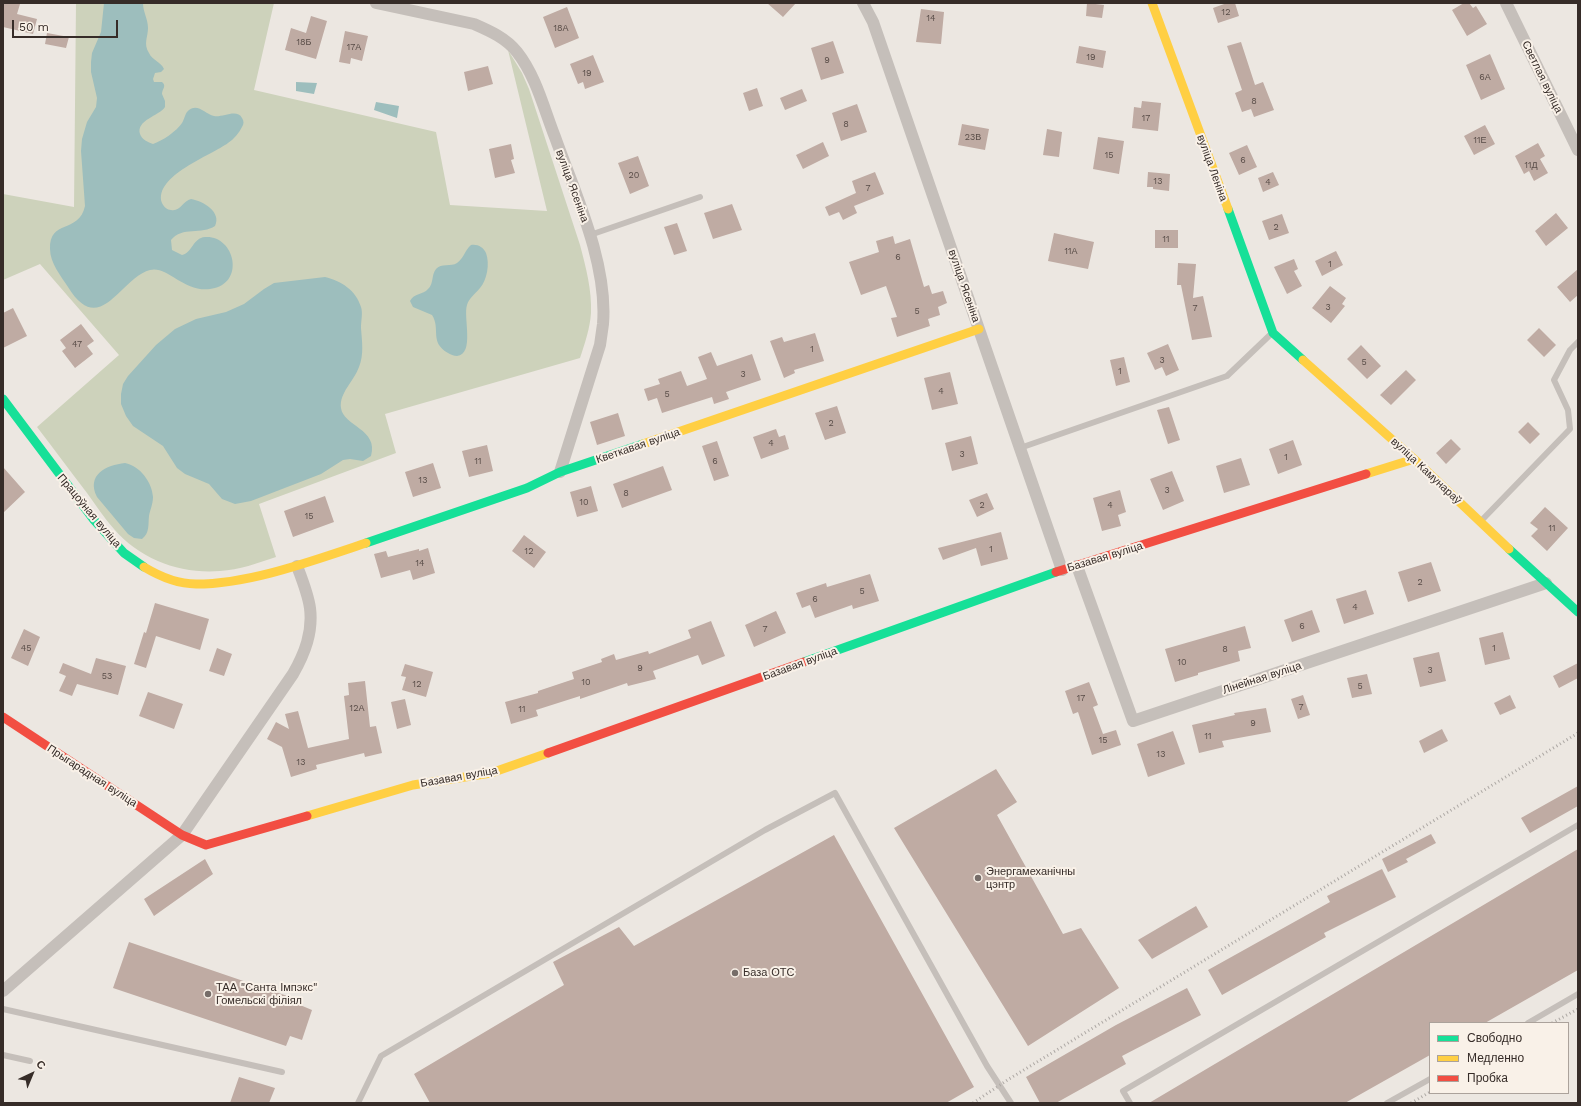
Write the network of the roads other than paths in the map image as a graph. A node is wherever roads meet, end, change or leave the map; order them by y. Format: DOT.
graph roads {
  1 [pos="376,3"];
  2 [pos="863,3"];
  3 [pos="1152,3"];
  4 [pos="1506,3"];
  5 [pos="1578,150"];
  6 [pos="700,197"];
  7 [pos="590,235"];
  8 [pos="979,329"];
  9 [pos="1272,333"];
  10 [pos="1578,342"];
  11 [pos="3,399"];
  12 [pos="1020,448"];
  13 [pos="1414,459"];
  14 [pos="560,472"];
  15 [pos="1480,522"];
  16 [pos="298,566"];
  17 [pos="1077,566"];
  18 [pos="1062,570"];
  19 [pos="1546,583"];
  20 [pos="1578,612"];
  21 [pos="3,716"];
  22 [pos="1578,825"];
  23 [pos="182,834"];
  24 [pos="3,991"];
  25 [pos="1578,994"];
  26 [pos="3,1008"];
  27 [pos="1530,1022"];
  28 [pos="3,1055"];
  29 [pos="30,1061"];
  30 [pos="282,1072"];
  31 [pos="1429,1080"];
  32 [pos="358,1103"];
  33 [pos="1011,1103"];
  34 [pos="1130,1103"];
  35 [pos="1387,1103"];
  1 -- 7 [label="street, вуліца Ясеніна"];
  2 -- 8 [label="street, вуліца Ясеніна"];
  3 -- 9 [label="street, вуліца Леніна"];
  4 -- 5 [label="street, Светлая вуліца"];
  6 -- 7 [label="lane"];
  7 -- 14 [label="street, вуліца Ясеніна"];
  8 -- 12 [label="street, вуліца Ясеніна"];
  8 -- 14 [label="street, Кветкавая вуліца"];
  9 -- 12 [label="lane"];
  9 -- 13 [label="street, вуліца Камунараў"];
  10 -- 15 [label="lane"];
  11 -- 16 [label="street, Працоўная вуліца"];
  12 -- 18 [label="street, вуліца Ясеніна"];
  13 -- 15 [label="street, вуліца Камунараў"];
  13 -- 17 [label="street, Базавая вуліца"];
  14 -- 16 [label="street, Кветкавая вуліца"];
  15 -- 19 [label="street, вуліца Камунараў"];
  16 -- 23 [label="street"];
  17 -- 18 [label="street, Базавая вуліца"];
  17 -- 19 [label="street, Лінейная вуліца"];
  18 -- 23 [label="street, Базавая вуліца"];
  19 -- 20 [label="street, вуліца Камунараў"];
  21 -- 23 [label="street, Прыгарадная вуліца"];
  22 -- 34 [label="lane"];
  23 -- 24 [label="street"];
  25 -- 27 [label="lane"];
  26 -- 30 [label="lane"];
  28 -- 29 [label="lane"];
  31 -- 35 [label="lane"];
  32 -- 33 [label="lane"];
}
